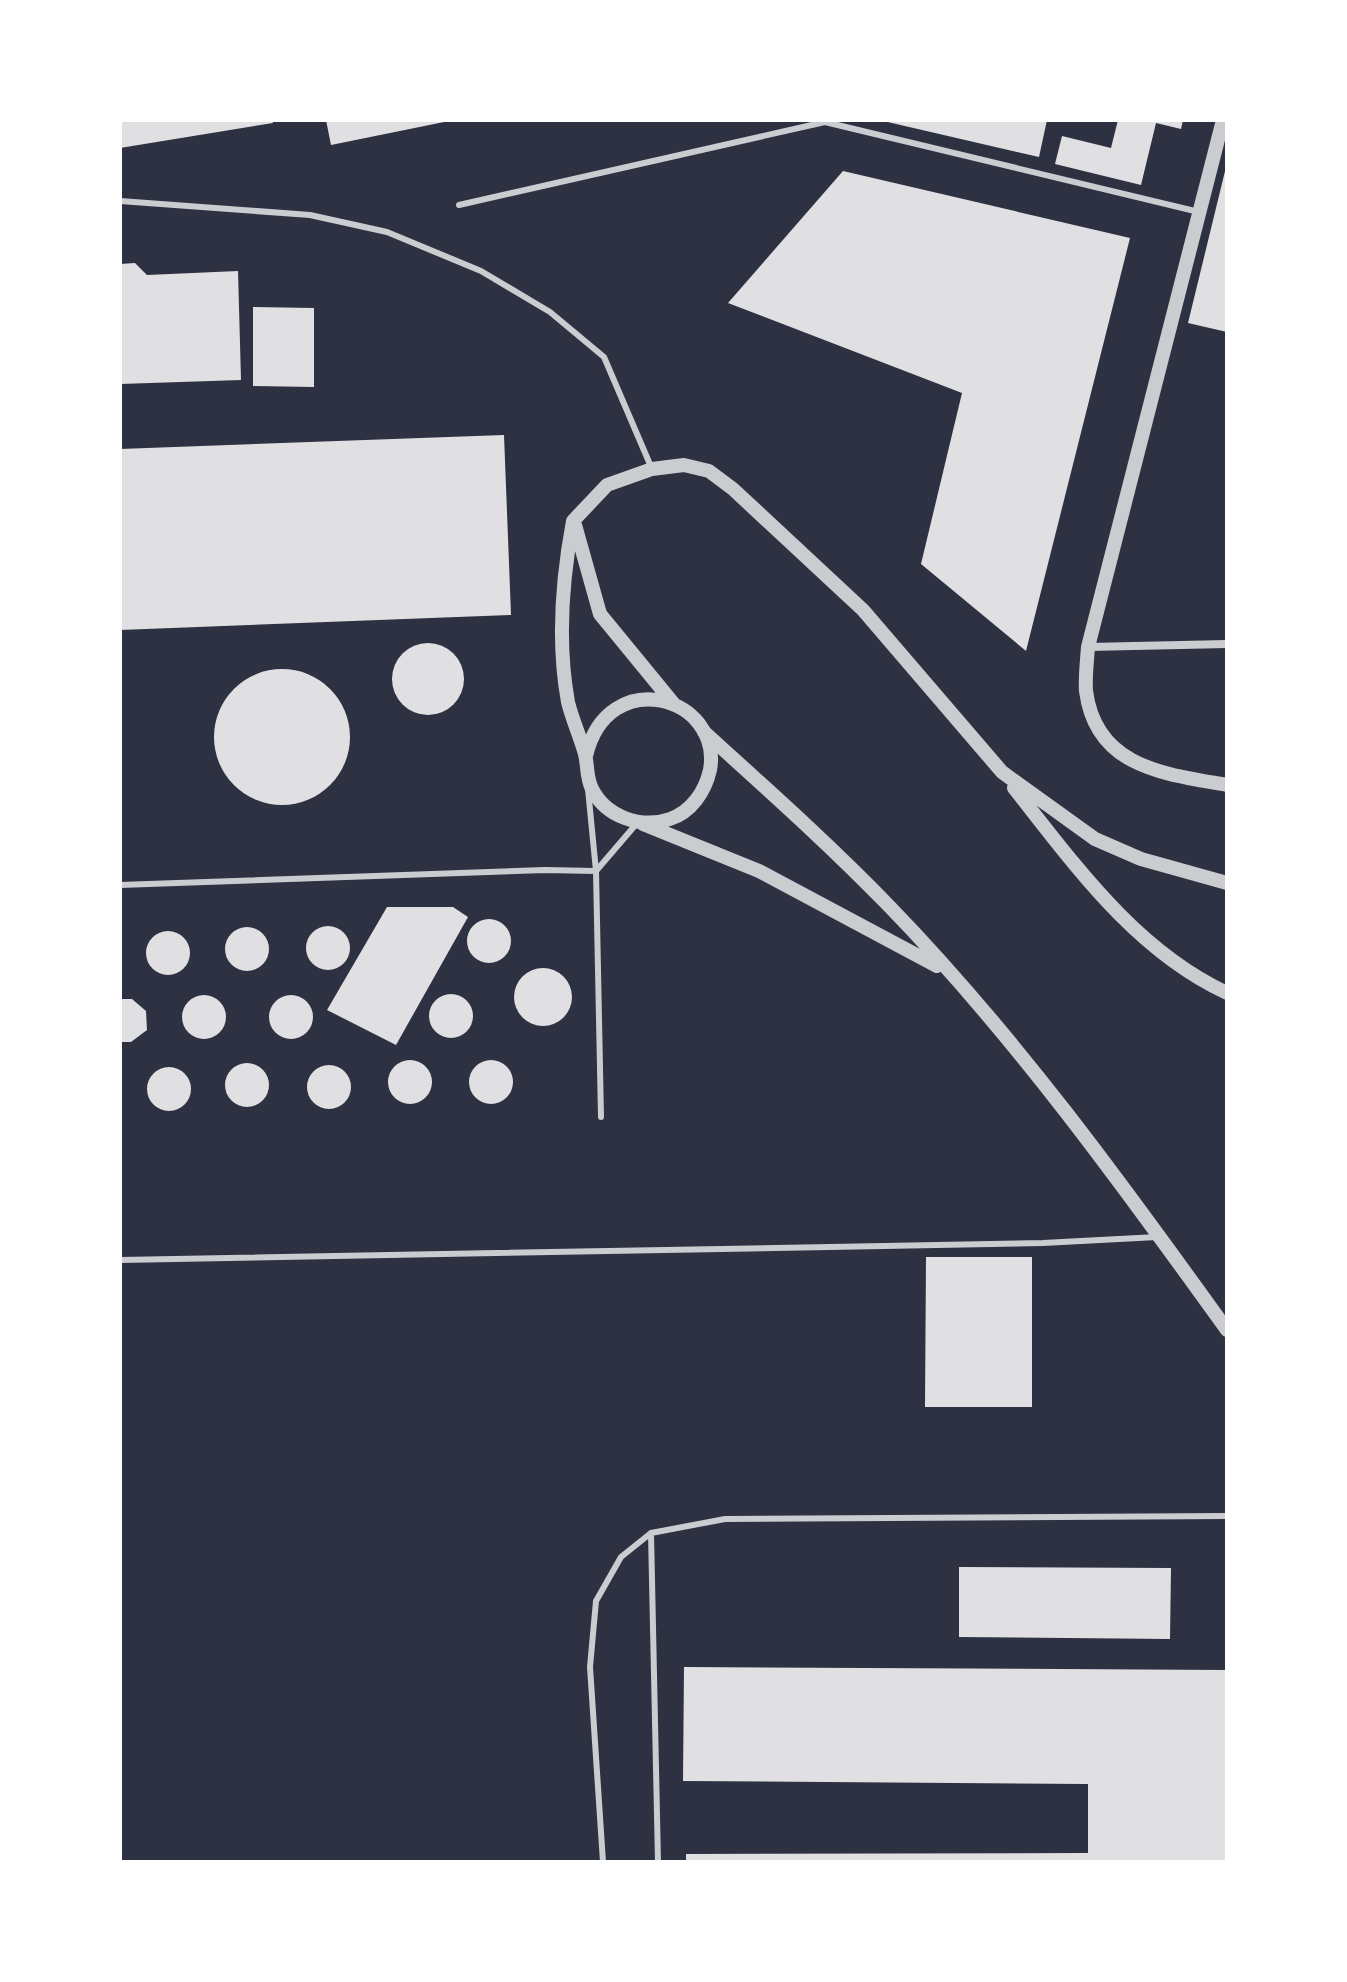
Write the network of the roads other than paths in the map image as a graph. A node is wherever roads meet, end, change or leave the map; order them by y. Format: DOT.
graph roads {
  1 [pos="1223,120"];
  2 [pos="120,201"];
  3 [pos="459,205"];
  4 [pos="1199,212"];
  5 [pos="652,469"];
  6 [pos="573,521"];
  7 [pos="1227,644"];
  8 [pos="1088,647"];
  9 [pos="673,704"];
  10 [pos="704,732"];
  11 [pos="586,764"];
  12 [pos="1002,772"];
  13 [pos="1227,785"];
  14 [pos="638,822"];
  15 [pos="596,871"];
  16 [pos="1227,883"];
  17 [pos="120,885"];
  18 [pos="945,970"];
  19 [pos="1227,993"];
  20 [pos="601,1117"];
  21 [pos="1161,1237"];
  22 [pos="120,1260"];
  23 [pos="1227,1330"];
  24 [pos="1227,1516"];
  25 [pos="651,1533"];
  26 [pos="603,1862"];
  27 [pos="658,1862"];
  1 -- 4 [label="street"];
  2 -- 5 [label="lane"];
  3 -- 4 [label="lane"];
  4 -- 8 [label="street"];
  5 -- 6 [label="street"];
  5 -- 12 [label="street"];
  6 -- 9 [label="street"];
  6 -- 11 [label="street"];
  7 -- 8 [label="street"];
  8 -- 13 [label="street"];
  9 -- 10 [label="street"];
  9 -- 11 [label="street"];
  10 -- 14 [label="street"];
  10 -- 18 [label="street"];
  11 -- 14 [label="street"];
  11 -- 15 [label="lane"];
  12 -- 16 [label="street"];
  12 -- 19 [label="street"];
  14 -- 15 [label="lane"];
  14 -- 18 [label="street"];
  15 -- 17 [label="lane"];
  15 -- 20 [label="lane"];
  18 -- 21 [label="street"];
  21 -- 22 [label="lane"];
  21 -- 23 [label="street"];
  24 -- 25 [label="lane"];
  25 -- 26 [label="lane"];
  25 -- 27 [label="lane"];
}
